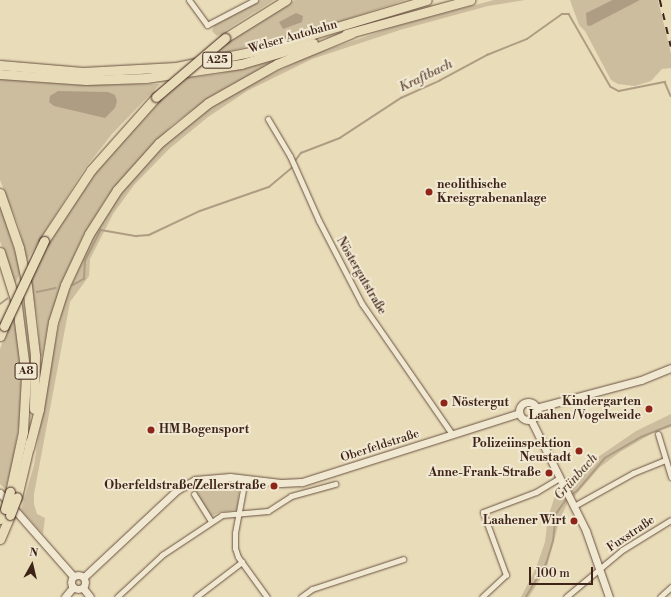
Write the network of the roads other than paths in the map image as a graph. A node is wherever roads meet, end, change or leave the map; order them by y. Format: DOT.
graph roads {
  1 [pos="189,0"];
  2 [pos="255,0"];
  3 [pos="286,0"];
  4 [pos="427,0"];
  5 [pos="470,0"];
  6 [pos="352,33"];
  7 [pos="0,65"];
  8 [pos="0,74"];
  9 [pos="268,119"];
  10 [pos="0,193"];
  11 [pos="0,252"];
  12 [pos="0,336"];
  13 [pos="671,368"];
  14 [pos="536,408"];
  15 [pos="519,413"];
  16 [pos="531,420"];
  17 [pos="452,434"];
  18 [pos="658,434"];
  19 [pos="29,448"];
  20 [pos="666,460"];
  21 [pos="671,477"];
  22 [pos="559,478"];
  23 [pos="245,479"];
  24 [pos="335,484"];
  25 [pos="0,493"];
  26 [pos="13,494"];
  27 [pos="194,494"];
  28 [pos="574,506"];
  29 [pos="7,512"];
  30 [pos="239,513"];
  31 [pos="0,519"];
  32 [pos="671,520"];
  33 [pos="211,521"];
  34 [pos="0,539"];
  35 [pos="404,559"];
  36 [pos="242,562"];
  37 [pos="599,569"];
  38 [pos="74,576"];
  39 [pos="84,577"];
  40 [pos="73,587"];
  41 [pos="671,587"];
  42 [pos="83,588"];
  43 [pos="65,597"];
  44 [pos="90,597"];
  45 [pos="117,597"];
  46 [pos="196,597"];
  47 [pos="267,597"];
  48 [pos="300,597"];
  49 [pos="482,597"];
  50 [pos="566,597"];
  51 [pos="609,597"];
  52 [pos="660,597"];
  1 -- 2 [label="street"];
  3 -- 12 [label="highway, bridge"];
  4 -- 7 [label="highway, Welser Autobahn / A25"];
  5 -- 6 [label="highway, Welser Autobahn / A25"];
  6 -- 8 [label="highway, Welser Autobahn / A25"];
  6 -- 19 [label="highway"];
  9 -- 17 [label="street, Nöstergutstraße"];
  10 -- 19 [label="highway, A8"];
  11 -- 26 [label="highway, A8"];
  13 -- 14 [label="main road, Oberfeldstraße"];
  14 -- 15 [label="main road, Oberfeldstraße"];
  14 -- 16 [label="main road"];
  15 -- 16 [label="main road"];
  15 -- 17 [label="main road, Oberfeldstraße"];
  16 -- 22 [label="main road"];
  17 -- 23 [label="main road, Oberfeldstraße"];
  18 -- 20 [label="street"];
  19 -- 26 [label="highway, A8"];
  20 -- 21 [label="street"];
  20 -- 28 [label="street"];
  22 -- 28 [label="main road"];
  22 -- 49 [label="street"];
  23 -- 30 [label="street"];
  23 -- 39 [label="main road, Oberfeldstraße"];
  24 -- 30 [label="street"];
  25 -- 38 [label="main road"];
  26 -- 29 [label="highway, A8, bridge"];
  27 -- 33 [label="street"];
  28 -- 37 [label="main road"];
  29 -- 31 [label="highway, A8"];
  29 -- 34 [label="highway, A8"];
  30 -- 33 [label="street"];
  30 -- 36 [label="street"];
  32 -- 37 [label="street, Fuxstraße"];
  33 -- 45 [label="street"];
  35 -- 48 [label="street"];
  36 -- 46 [label="street"];
  36 -- 47 [label="street"];
  37 -- 50 [label="street, Fuxstraße"];
  37 -- 51 [label="main road"];
  38 -- 39 [label="main road"];
  38 -- 40 [label="main road"];
  39 -- 42 [label="main road"];
  40 -- 42 [label="main road"];
  40 -- 43 [label="main road"];
  41 -- 52 [label="street"];
  42 -- 44 [label="main road"];
}
